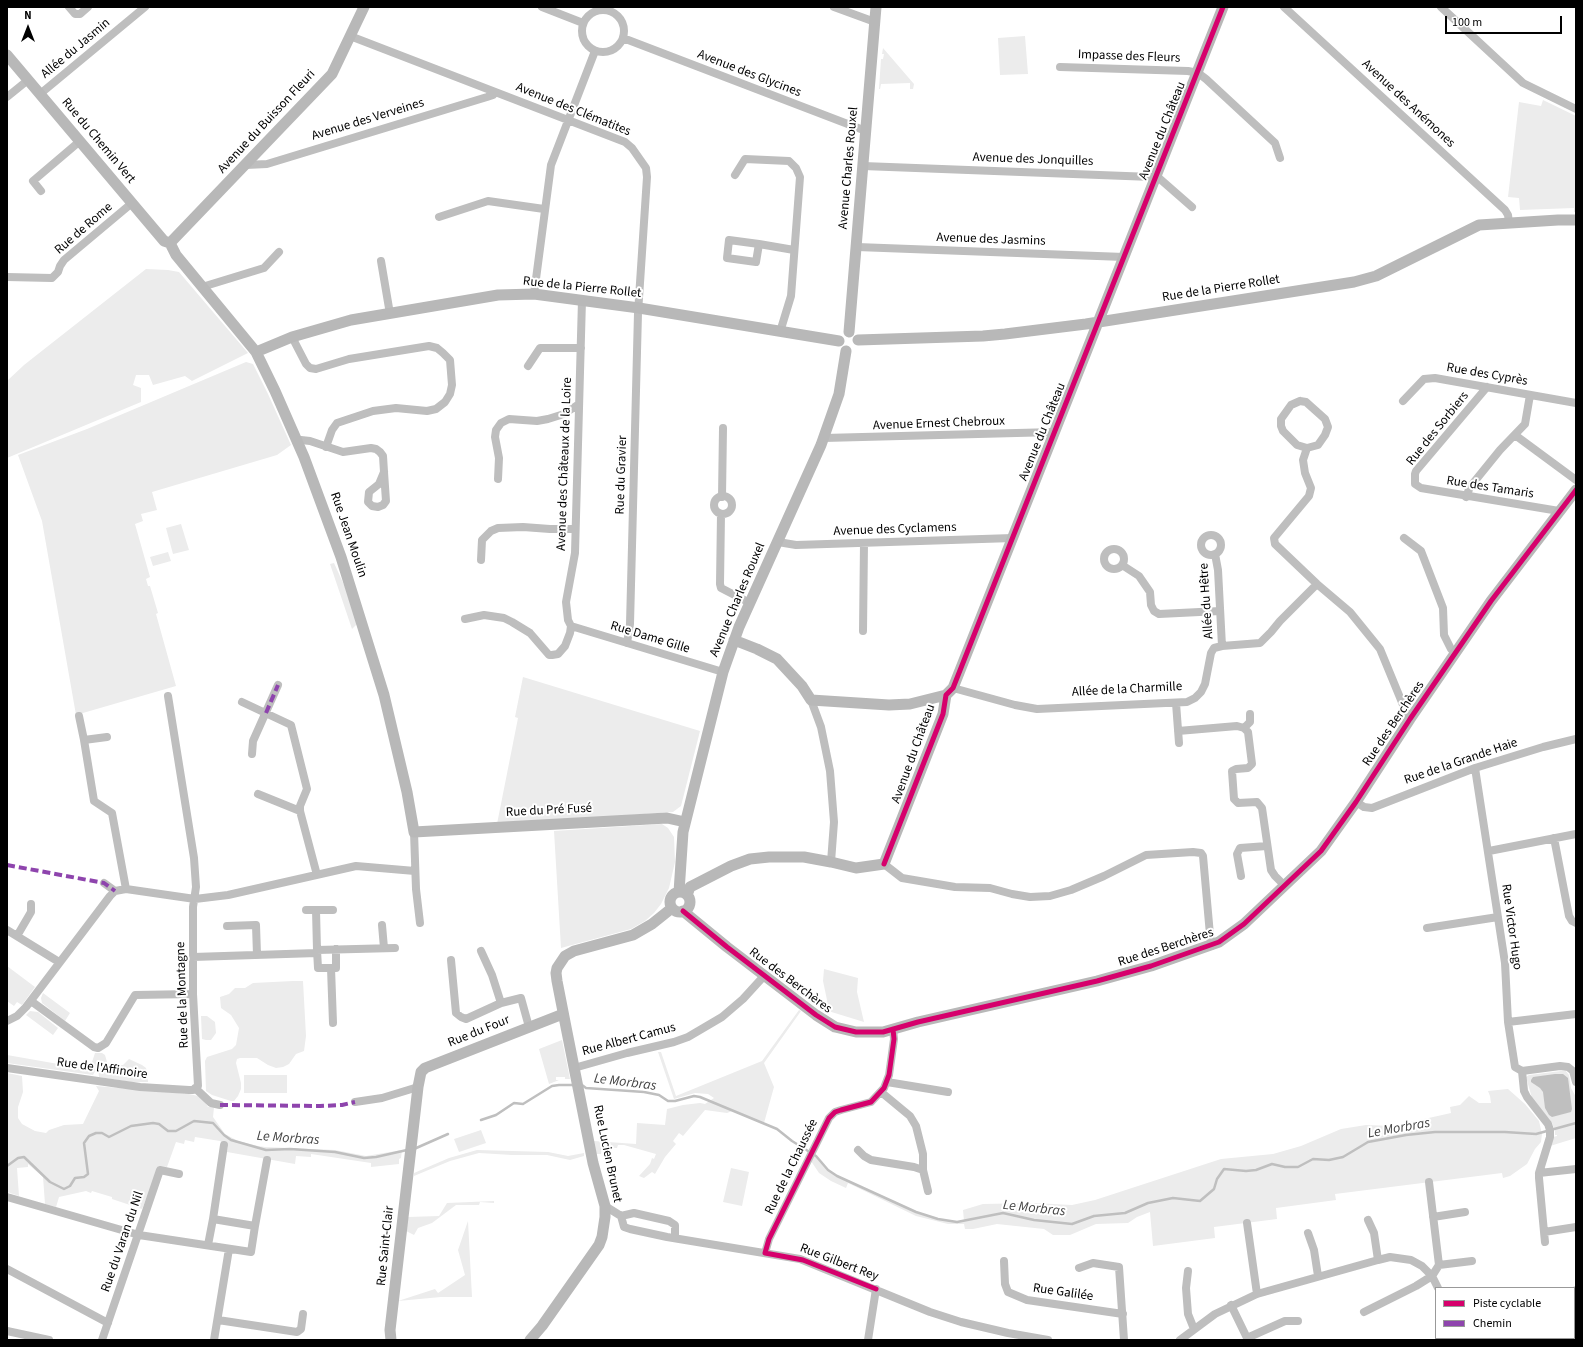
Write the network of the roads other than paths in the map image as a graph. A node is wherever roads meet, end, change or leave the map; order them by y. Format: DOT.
graph roads {
  1 [pos="69,7"];
  2 [pos="88,7"];
  3 [pos="145,7"];
  4 [pos="542,7"];
  5 [pos="834,7"];
  6 [pos="876,7"];
  7 [pos="1224,7"];
  8 [pos="1284,7"];
  9 [pos="1441,7"];
  10 [pos="362,8"];
  11 [pos="610,9"];
  12 [pos="875,22"];
  13 [pos="583,23"];
  14 [pos="350,36"];
  15 [pos="623,38"];
  16 [pos="595,51"];
  17 [pos="7,55"];
  18 [pos="1060,67"];
  19 [pos="1198,73"];
  20 [pos="28,80"];
  21 [pos="494,92"];
  22 [pos="40,94"];
  23 [pos="7,97"];
  24 [pos="1576,109"];
  25 [pos="568,120"];
  26 [pos="866,131"];
  27 [pos="80,141"];
  28 [pos="1280,158"];
  29 [pos="246,165"];
  30 [pos="863,166"];
  31 [pos="735,175"];
  32 [pos="1156,177"];
  33 [pos="41,191"];
  34 [pos="132,203"];
  35 [pos="544,208"];
  36 [pos="1192,208"];
  37 [pos="439,218"];
  38 [pos="1576,220"];
  39 [pos="1509,222"];
  40 [pos="170,243"];
  41 [pos="759,244"];
  42 [pos="856,247"];
  43 [pos="794,250"];
  44 [pos="279,252"];
  45 [pos="1124,257"];
  46 [pos="381,261"];
  47 [pos="7,278"];
  48 [pos="202,287"];
  49 [pos="534,294"];
  50 [pos="582,300"];
  51 [pos="639,308"];
  52 [pos="390,314"];
  53 [pos="1099,322"];
  54 [pos="780,332"];
  55 [pos="849,332"];
  56 [pos="292,337"];
  57 [pos="858,340"];
  58 [pos="839,341"];
  59 [pos="581,348"];
  60 [pos="846,351"];
  61 [pos="256,352"];
  62 [pos="528,366"];
  63 [pos="1487,387"];
  64 [pos="1530,395"];
  65 [pos="1403,401"];
  66 [pos="1576,403"];
  67 [pos="579,404"];
  68 [pos="723,428"];
  69 [pos="1055,432"];
  70 [pos="1515,435"];
  71 [pos="824,438"];
  72 [pos="296,441"];
  73 [pos="326,447"];
  74 [pos="1307,448"];
  75 [pos="384,472"];
  76 [pos="498,479"];
  77 [pos="1576,480"];
  78 [pos="1417,487"];
  79 [pos="1576,490"];
  80 [pos="722,497"];
  81 [pos="1466,497"];
  82 [pos="1559,511"];
  83 [pos="721,514"];
  84 [pos="575,530"];
  85 [pos="1013,538"];
  86 [pos="1404,538"];
  87 [pos="778,542"];
  88 [pos="864,543"];
  89 [pos="1215,554"];
  90 [pos="481,560"];
  91 [pos="1122,565"];
  92 [pos="1317,584"];
  93 [pos="750,603"];
  94 [pos="1220,610"];
  95 [pos="465,619"];
  96 [pos="571,626"];
  97 [pos="863,631"];
  98 [pos="734,640"];
  99 [pos="626,643"];
  100 [pos="1222,646"];
  101 [pos="1455,653"];
  102 [pos="722,672"];
  103 [pos="278,685"];
  104 [pos="950,692"];
  105 [pos="168,696"];
  106 [pos="811,700"];
  107 [pos="242,702"];
  108 [pos="1176,703"];
  109 [pos="266,713"];
  110 [pos="1250,714"];
  111 [pos="79,716"];
  112 [pos="1410,719"];
  113 [pos="1244,728"];
  114 [pos="1178,731"];
  115 [pos="107,737"];
  116 [pos="84,740"];
  117 [pos="1576,740"];
  118 [pos="1179,743"];
  119 [pos="252,754"];
  120 [pos="1475,768"];
  121 [pos="258,794"];
  122 [pos="1356,802"];
  123 [pos="300,811"];
  124 [pos="685,822"];
  125 [pos="414,832"];
  126 [pos="1576,834"];
  127 [pos="1554,838"];
  128 [pos="1268,846"];
  129 [pos="1489,851"];
  130 [pos="831,862"];
  131 [pos="884,864"];
  132 [pos="415,870"];
  133 [pos="317,875"];
  134 [pos="1241,876"];
  135 [pos="104,884"];
  136 [pos="1285,886"];
  137 [pos="126,889"];
  138 [pos="115,891"];
  139 [pos="683,893"];
  140 [pos="195,899"];
  141 [pos="31,904"];
  142 [pos="672,908"];
  143 [pos="306,910"];
  144 [pos="316,910"];
  145 [pos="333,910"];
  146 [pos="683,911"];
  147 [pos="1498,917"];
  148 [pos="420,923"];
  149 [pos="1576,923"];
  150 [pos="382,925"];
  151 [pos="227,926"];
  152 [pos="1427,928"];
  153 [pos="7,930"];
  154 [pos="17,936"];
  155 [pos="1211,943"];
  156 [pos="384,948"];
  157 [pos="395,948"];
  158 [pos="336,949"];
  159 [pos="317,952"];
  160 [pos="481,952"];
  161 [pos="194,956"];
  162 [pos="257,956"];
  163 [pos="451,960"];
  164 [pos="59,962"];
  165 [pos="331,968"];
  166 [pos="764,976"];
  167 [pos="194,994"];
  168 [pos="31,1001"];
  169 [pos="501,1003"];
  170 [pos="563,1014"];
  171 [pos="1576,1014"];
  172 [pos="7,1021"];
  173 [pos="1508,1022"];
  174 [pos="333,1023"];
  175 [pos="529,1027"];
  176 [pos="894,1029"];
  177 [pos="7,1068"];
  178 [pos="574,1068"];
  179 [pos="1522,1071"];
  180 [pos="887,1082"];
  181 [pos="1576,1082"];
  182 [pos="418,1087"];
  183 [pos="195,1089"];
  184 [pos="881,1092"];
  185 [pos="948,1092"];
  186 [pos="355,1102"];
  187 [pos="220,1105"];
  188 [pos="412,1143"];
  189 [pos="224,1145"];
  190 [pos="858,1150"];
  191 [pos="267,1160"];
  192 [pos="1576,1169"];
  193 [pos="922,1170"];
  194 [pos="1540,1173"];
  195 [pos="179,1174"];
  196 [pos="1428,1182"];
  197 [pos="928,1191"];
  198 [pos="7,1197"];
  199 [pos="605,1206"];
  200 [pos="1465,1212"];
  201 [pos="621,1216"];
  202 [pos="1433,1217"];
  203 [pos="212,1219"];
  204 [pos="1368,1220"];
  205 [pos="1247,1223"];
  206 [pos="255,1226"];
  207 [pos="1576,1227"];
  208 [pos="1544,1232"];
  209 [pos="1308,1233"];
  210 [pos="139,1235"];
  211 [pos="675,1237"];
  212 [pos="1545,1242"];
  213 [pos="208,1245"];
  214 [pos="229,1249"];
  215 [pos="765,1253"];
  216 [pos="1378,1260"];
  217 [pos="1472,1261"];
  218 [pos="1004,1262"];
  219 [pos="1439,1265"];
  220 [pos="1078,1268"];
  221 [pos="7,1269"];
  222 [pos="1188,1271"];
  223 [pos="1318,1276"];
  224 [pos="1432,1276"];
  225 [pos="1438,1287"];
  226 [pos="876,1289"];
  227 [pos="1257,1294"];
  228 [pos="1232,1305"];
  229 [pos="1364,1312"];
  230 [pos="303,1314"];
  231 [pos="1123,1314"];
  232 [pos="218,1320"];
  233 [pos="1298,1321"];
  234 [pos="108,1323"];
  235 [pos="1194,1329"];
  236 [pos="7,1331"];
  237 [pos="1007,1337"];
  238 [pos="1248,1339"];
  239 [pos="49,1340"];
  240 [pos="102,1340"];
  241 [pos="214,1340"];
  242 [pos="391,1340"];
  243 [pos="530,1340"];
  244 [pos="868,1340"];
  245 [pos="1048,1340"];
  246 [pos="1124,1340"];
  247 [pos="1180,1340"];
  1 -- 2 [label="street"];
  3 -- 22 [label="street, Allée du Jasmin"];
  4 -- 13 [label="street"];
  5 -- 12 [label="street"];
  6 -- 12 [label="street, Avenue Charles Rouxel"];
  7 -- 19 [label="street, Avenue du Château"];
  8 -- 39 [label="street, Avenue des Anémones"];
  9 -- 24 [label="street"];
  10 -- 14 [label="street, Avenue du Buisson Fleuri"];
  11 -- 13 [label="street"];
  11 -- 15 [label="street"];
  12 -- 26 [label="street, Avenue Charles Rouxel"];
  13 -- 16 [label="street"];
  14 -- 21 [label="street, Avenue des Clématites"];
  14 -- 29 [label="street, Avenue du Buisson Fleuri"];
  15 -- 16 [label="street"];
  15 -- 26 [label="street, Avenue des Glycines"];
  16 -- 25 [label="street"];
  17 -- 20 [label="street, Rue du Chemin Vert"];
  18 -- 19 [label="street, Impasse des Fleurs"];
  19 -- 28 [label="street"];
  19 -- 32 [label="street, Avenue du Château"];
  20 -- 22 [label="street, Rue du Chemin Vert"];
  20 -- 23 [label="street"];
  21 -- 25 [label="street, Avenue des Clématites"];
  21 -- 29 [label="street, Avenue des Verveines"];
  22 -- 27 [label="street, Rue du Chemin Vert"];
  25 -- 35 [label="street"];
  25 -- 51 [label="street, Avenue des Clématites"];
  26 -- 30 [label="street, Avenue Charles Rouxel"];
  27 -- 33 [label="street"];
  27 -- 34 [label="street, Rue du Chemin Vert"];
  29 -- 40 [label="street, Avenue du Buisson Fleuri"];
  30 -- 32 [label="street, Avenue des Jonquilles"];
  30 -- 42 [label="street, Avenue Charles Rouxel"];
  31 -- 43 [label="street"];
  32 -- 36 [label="street"];
  32 -- 45 [label="street, Avenue du Château"];
  34 -- 40 [label="street, Rue du Chemin Vert"];
  34 -- 47 [label="street, Rue de Rome"];
  35 -- 37 [label="street"];
  35 -- 49 [label="street"];
  38 -- 39 [label="street, Rue de la Pierre Rollet"];
  39 -- 53 [label="street, Rue de la Pierre Rollet"];
  40 -- 48 [label="street, Rue Jean Moulin"];
  41 -- 43 [label="street"];
  42 -- 45 [label="street, Avenue des Jasmins"];
  42 -- 55 [label="street, Avenue Charles Rouxel"];
  43 -- 54 [label="street"];
  44 -- 48 [label="street"];
  45 -- 53 [label="street, Avenue du Château"];
  46 -- 52 [label="street"];
  48 -- 61 [label="street, Rue Jean Moulin"];
  49 -- 50 [label="street, Rue de la Pierre Rollet"];
  49 -- 52 [label="street, Rue de la Pierre Rollet"];
  50 -- 51 [label="street, Rue de la Pierre Rollet"];
  50 -- 59 [label="street, Avenue des Châteaux de la Loire"];
  51 -- 54 [label="street, Rue de la Pierre Rollet"];
  51 -- 99 [label="street, Rue du Gravier"];
  52 -- 56 [label="street, Rue de la Pierre Rollet"];
  53 -- 57 [label="street, Rue de la Pierre Rollet"];
  53 -- 69 [label="street, Avenue du Château"];
  54 -- 58 [label="street, Rue de la Pierre Rollet"];
  55 -- 57 [label="street"];
  55 -- 58 [label="street"];
  56 -- 61 [label="street, Rue de la Pierre Rollet"];
  56 -- 73 [label="street"];
  57 -- 60 [label="street"];
  58 -- 60 [label="street"];
  59 -- 62 [label="street"];
  59 -- 67 [label="street, Avenue des Châteaux de la Loire"];
  60 -- 71 [label="street, Avenue Charles Rouxel"];
  61 -- 72 [label="street, Rue Jean Moulin"];
  63 -- 64 [label="street, Rue des Cyprès"];
  63 -- 65 [label="street, Rue des Cyprès"];
  63 -- 78 [label="street, Rue des Sorbiers"];
  64 -- 66 [label="street, Rue des Cyprès"];
  64 -- 70 [label="street"];
  67 -- 76 [label="street"];
  67 -- 84 [label="street, Avenue des Châteaux de la Loire"];
  68 -- 80 [label="street"];
  69 -- 71 [label="street, Avenue Ernest Chebroux"];
  69 -- 85 [label="street, Avenue du Château"];
  70 -- 77 [label="street"];
  70 -- 81 [label="street"];
  71 -- 87 [label="street, Avenue Charles Rouxel"];
  72 -- 73 [label="street"];
  72 -- 125 [label="street, Rue Jean Moulin"];
  73 -- 75 [label="street"];
  74 -- 74 [label="street"];
  74 -- 92 [label="street"];
  78 -- 81 [label="street, Rue des Tamaris"];
  79 -- 82 [label="street, Rue des Berchères"];
  80 -- 83 [label="street"];
  80 -- 83 [label="street"];
  81 -- 82 [label="street, Rue des Tamaris"];
  82 -- 101 [label="street, Rue des Berchères"];
  83 -- 93 [label="street"];
  84 -- 90 [label="street"];
  84 -- 96 [label="street, Avenue des Châteaux de la Loire"];
  85 -- 88 [label="street, Avenue des Cyclamens"];
  85 -- 104 [label="street, Avenue du Château"];
  86 -- 101 [label="street"];
  87 -- 88 [label="street, Avenue des Cyclamens"];
  87 -- 93 [label="street, Avenue Charles Rouxel"];
  88 -- 97 [label="street"];
  89 -- 94 [label="street, Allée du Hêtre"];
  91 -- 94 [label="street"];
  92 -- 100 [label="street"];
  92 -- 112 [label="street"];
  93 -- 98 [label="street, Avenue Charles Rouxel"];
  94 -- 100 [label="street, Allée du Hêtre"];
  95 -- 96 [label="street"];
  96 -- 99 [label="street, Rue Dame Gille"];
  98 -- 102 [label="street, Avenue Charles Rouxel"];
  98 -- 106 [label="street"];
  99 -- 102 [label="street, Rue Dame Gille"];
  100 -- 108 [label="street, Allée de la Charmille"];
  101 -- 112 [label="street, Rue des Berchères"];
  102 -- 124 [label="street, Avenue Charles Rouxel"];
  103 -- 109 [label="street"];
  104 -- 106 [label="street, Allée de la Charmille"];
  104 -- 108 [label="street, Allée de la Charmille"];
  104 -- 131 [label="street, Avenue du Château"];
  105 -- 140 [label="street, Rue de la Montagne"];
  106 -- 130 [label="street"];
  107 -- 109 [label="street"];
  108 -- 114 [label="street"];
  109 -- 119 [label="street"];
  109 -- 123 [label="street"];
  110 -- 113 [label="street"];
  111 -- 116 [label="street"];
  112 -- 122 [label="street, Rue des Berchères"];
  113 -- 114 [label="street"];
  113 -- 128 [label="street"];
  114 -- 118 [label="street"];
  115 -- 116 [label="street"];
  116 -- 137 [label="street"];
  117 -- 120 [label="street, Rue de la Grande Haie"];
  120 -- 122 [label="street, Rue de la Grande Haie"];
  120 -- 129 [label="street, Rue Victor Hugo"];
  121 -- 123 [label="street"];
  122 -- 136 [label="street, Rue des Berchères"];
  123 -- 133 [label="street"];
  124 -- 125 [label="street, Rue du Pré Fusé"];
  124 -- 139 [label="street, Avenue Charles Rouxel"];
  125 -- 132 [label="street, Rue Jean Moulin"];
  126 -- 127 [label="street"];
  127 -- 129 [label="street"];
  127 -- 149 [label="street"];
  128 -- 134 [label="street"];
  128 -- 136 [label="street"];
  129 -- 147 [label="street, Rue Victor Hugo"];
  130 -- 131 [label="street"];
  130 -- 139 [label="street"];
  131 -- 155 [label="street"];
  132 -- 133 [label="street"];
  132 -- 148 [label="street, Rue Jean Moulin"];
  133 -- 140 [label="street"];
  135 -- 138 [label="street"];
  136 -- 155 [label="street, Rue des Berchères"];
  137 -- 138 [label="street"];
  137 -- 140 [label="street"];
  138 -- 164 [label="street"];
  139 -- 142 [label="street"];
  139 -- 146 [label="street"];
  140 -- 161 [label="street, Rue de la Montagne"];
  141 -- 154 [label="street"];
  142 -- 146 [label="street"];
  142 -- 170 [label="street, Rue Lucien Brunet"];
  143 -- 144 [label="street"];
  144 -- 145 [label="street"];
  144 -- 159 [label="street"];
  146 -- 166 [label="street, Rue des Berchères"];
  147 -- 152 [label="street"];
  147 -- 173 [label="street, Rue Victor Hugo"];
  150 -- 156 [label="street"];
  151 -- 162 [label="street"];
  153 -- 154 [label="street"];
  154 -- 164 [label="street"];
  155 -- 176 [label="street, Rue des Berchères"];
  156 -- 157 [label="street"];
  156 -- 158 [label="street"];
  158 -- 159 [label="street"];
  158 -- 165 [label="street"];
  159 -- 162 [label="street"];
  159 -- 165 [label="street"];
  160 -- 169 [label="street"];
  161 -- 162 [label="street"];
  161 -- 167 [label="street, Rue de la Montagne"];
  163 -- 169 [label="street"];
  164 -- 168 [label="street"];
  165 -- 174 [label="street"];
  166 -- 176 [label="street, Rue des Berchères"];
  166 -- 178 [label="street, Rue Albert Camus"];
  167 -- 168 [label="street"];
  167 -- 183 [label="street, Rue de la Montagne"];
  168 -- 172 [label="street"];
  169 -- 175 [label="street"];
  170 -- 175 [label="street, Rue du Four"];
  170 -- 178 [label="street, Rue Lucien Brunet"];
  171 -- 173 [label="street"];
  173 -- 179 [label="street, Rue Victor Hugo"];
  175 -- 182 [label="street, Rue du Four"];
  176 -- 180 [label="street, Rue de la Chaussée"];
  177 -- 183 [label="street, Rue de l'Affinoire"];
  178 -- 199 [label="street, Rue Lucien Brunet"];
  179 -- 181 [label="street"];
  179 -- 194 [label="street"];
  180 -- 184 [label="street, Rue de la Chaussée"];
  180 -- 185 [label="street"];
  182 -- 186 [label="street"];
  182 -- 188 [label="street, Rue du Four"];
  183 -- 187 [label="street"];
  184 -- 193 [label="street"];
  184 -- 215 [label="street, Rue de la Chaussée"];
  188 -- 242 [label="street, Rue Saint-Clair"];
  189 -- 203 [label="street"];
  190 -- 193 [label="street"];
  191 -- 206 [label="street"];
  192 -- 194 [label="street"];
  193 -- 197 [label="street"];
  194 -- 208 [label="street"];
  195 -- 210 [label="street, Rue du Varan du Nil"];
  196 -- 202 [label="street"];
  198 -- 210 [label="street"];
  199 -- 201 [label="street, Rue Gilbert Rey"];
  199 -- 243 [label="street, Rue Lucien Brunet"];
  200 -- 202 [label="street"];
  201 -- 211 [label="street, Rue Gilbert Rey"];
  201 -- 211 [label="street"];
  202 -- 219 [label="street"];
  203 -- 206 [label="street"];
  203 -- 213 [label="street"];
  204 -- 216 [label="street"];
  205 -- 227 [label="street"];
  206 -- 214 [label="street"];
  207 -- 208 [label="street"];
  208 -- 212 [label="street"];
  209 -- 223 [label="street"];
  210 -- 213 [label="street"];
  210 -- 234 [label="street, Rue du Varan du Nil"];
  211 -- 215 [label="street, Rue Gilbert Rey"];
  213 -- 214 [label="street"];
  214 -- 232 [label="street"];
  215 -- 226 [label="street, Rue Gilbert Rey"];
  216 -- 223 [label="street"];
  216 -- 224 [label="street"];
  217 -- 219 [label="street"];
  218 -- 231 [label="street, Rue Galilée"];
  219 -- 224 [label="street"];
  220 -- 231 [label="street"];
  221 -- 234 [label="street"];
  222 -- 235 [label="street"];
  223 -- 227 [label="street"];
  224 -- 225 [label="street"];
  224 -- 229 [label="street"];
  226 -- 237 [label="street, Rue Gilbert Rey"];
  226 -- 244 [label="street"];
  227 -- 228 [label="street"];
  228 -- 235 [label="street"];
  228 -- 238 [label="street"];
  230 -- 232 [label="street"];
  231 -- 246 [label="street"];
  232 -- 241 [label="street"];
  233 -- 238 [label="street"];
  234 -- 240 [label="street, Rue du Varan du Nil"];
  235 -- 247 [label="street"];
  236 -- 239 [label="street"];
  237 -- 245 [label="street, Rue Gilbert Rey"];
}
